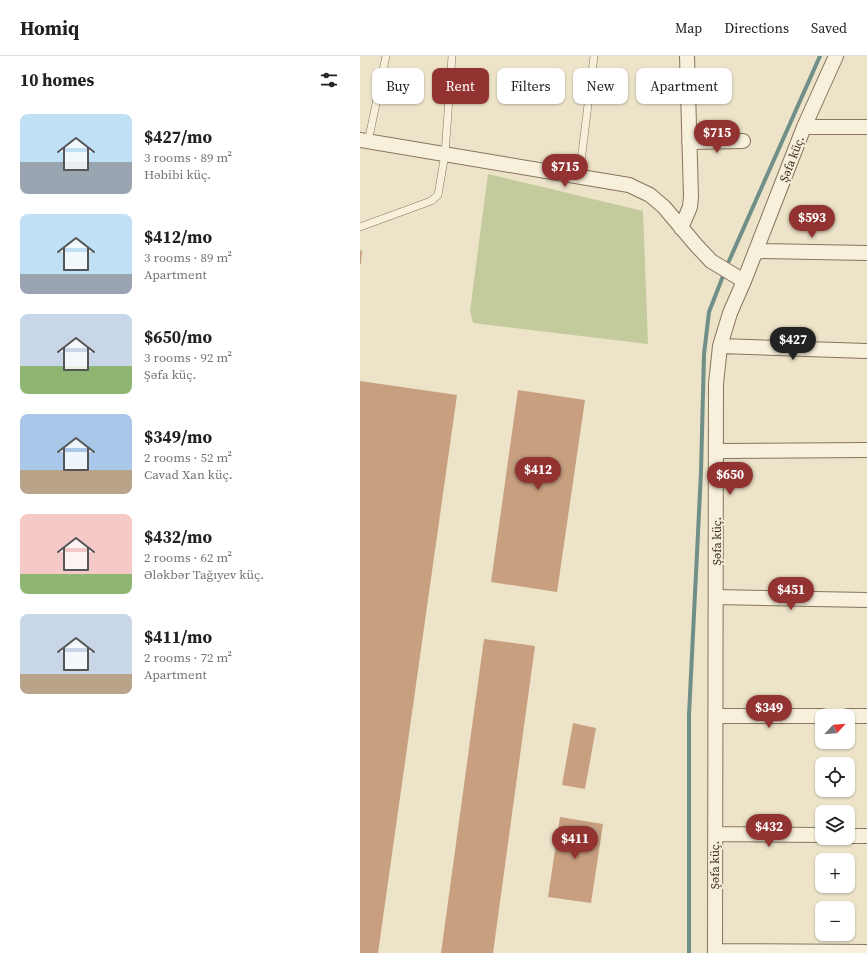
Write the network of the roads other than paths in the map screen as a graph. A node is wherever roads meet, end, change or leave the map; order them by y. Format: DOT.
graph roads {
  1 [pos="386,56"];
  2 [pos="452,56"];
  3 [pos="594,56"];
  4 [pos="687,56"];
  5 [pos="836,56"];
  6 [pos="804,127"];
  7 [pos="867,127"];
  8 [pos="364,141"];
  9 [pos="743,141"];
  10 [pos="689,142"];
  11 [pos="445,154"];
  12 [pos="579,177"];
  13 [pos="360,227"];
  14 [pos="681,228"];
  15 [pos="756,251"];
  16 [pos="867,253"];
  17 [pos="744,281"];
  18 [pos="720,346"];
  19 [pos="867,351"];
  20 [pos="867,450"];
  21 [pos="717,451"];
  22 [pos="716,597"];
  23 [pos="867,600"];
  24 [pos="716,716"];
  25 [pos="815,716"];
  26 [pos="855,716"];
  27 [pos="867,716"];
  28 [pos="715,834"];
  29 [pos="815,835"];
  30 [pos="855,836"];
  31 [pos="867,836"];
  32 [pos="715,952"];
  33 [pos="867,952"];
  1 -- 8 [label="lane"];
  2 -- 11 [label="lane"];
  3 -- 12 [label="lane"];
  4 -- 10 [label="street"];
  5 -- 6 [label="street, Şəfa küç."];
  6 -- 7 [label="street"];
  6 -- 15 [label="street, Şəfa küç."];
  8 -- 11 [label="street"];
  9 -- 10 [label="street"];
  10 -- 14 [label="street"];
  11 -- 12 [label="street"];
  11 -- 13 [label="lane"];
  12 -- 14 [label="street"];
  14 -- 17 [label="street"];
  15 -- 16 [label="street"];
  15 -- 17 [label="street, Şəfa küç."];
  17 -- 18 [label="street, Şəfa küç."];
  18 -- 19 [label="street"];
  18 -- 21 [label="street, Şəfa küç."];
  20 -- 21 [label="street"];
  21 -- 22 [label="street, Şəfa küç."];
  22 -- 23 [label="street"];
  22 -- 24 [label="street, Şəfa küç."];
  24 -- 25 [label="street"];
  24 -- 28 [label="street, Şəfa küç."];
  26 -- 27 [label="street"];
  28 -- 29 [label="street"];
  28 -- 32 [label="street, Şəfa küç."];
  30 -- 31 [label="street"];
  32 -- 33 [label="street"];
}
